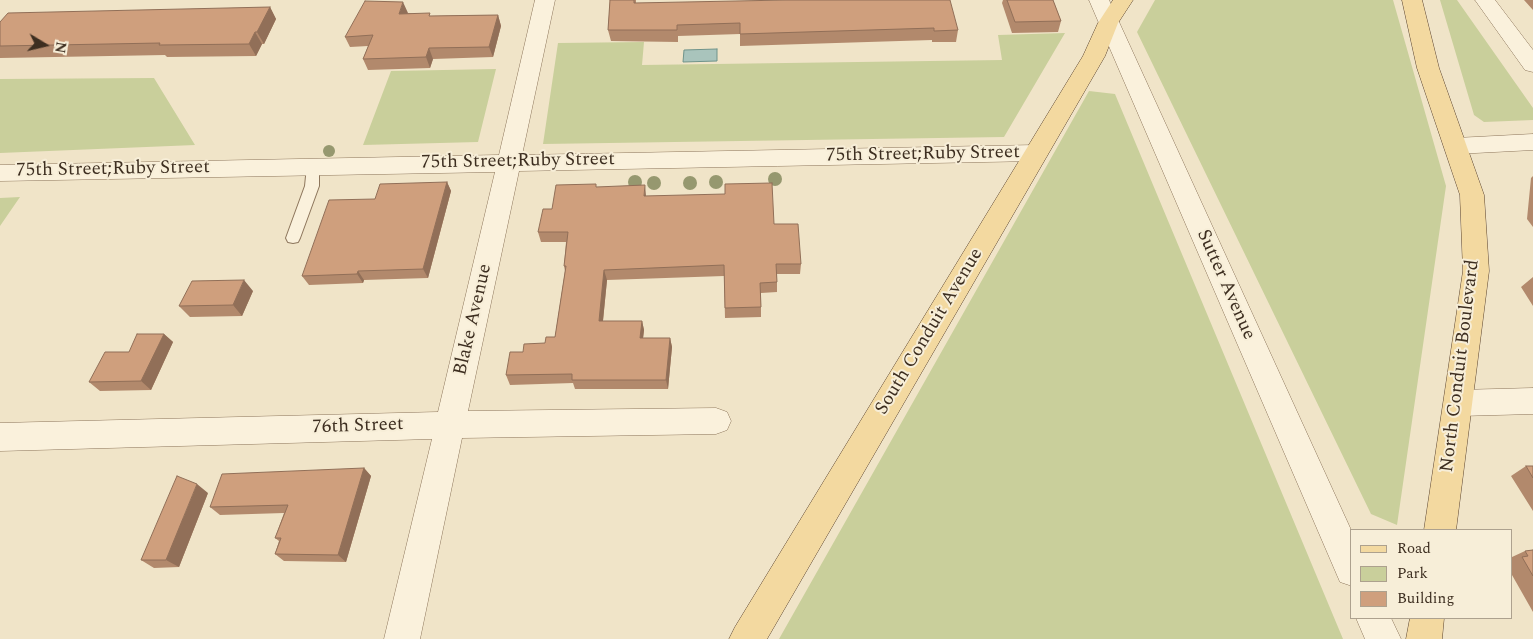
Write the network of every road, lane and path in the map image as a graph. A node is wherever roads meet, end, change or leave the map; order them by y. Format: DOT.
graph roads {
  1 [pos="545,0"];
  2 [pos="1123,0"];
  3 [pos="1412,0"];
  4 [pos="1486,0"];
  5 [pos="1104,12"];
  6 [pos="1533,66"];
  7 [pos="1533,142"];
  8 [pos="1456,146"];
  9 [pos="1036,153"];
  10 [pos="509,162"];
  11 [pos="313,166"];
  12 [pos="0,173"];
  13 [pos="292,238"];
  14 [pos="1533,401"];
  15 [pos="1459,403"];
  16 [pos="716,421"];
  17 [pos="450,425"];
  18 [pos="0,437"];
  19 [pos="1440,529"];
  20 [pos="1350,566"];
  21 [pos="1373,619"];
  22 [pos="1427,619"];
  23 [pos="402,639"];
  24 [pos="747,639"];
  25 [pos="1383,639"];
  26 [pos="1424,639"];
  1 -- 10 [label="street, Blake Avenue"];
  2 -- 5 [label="main road, South Conduit Avenue"];
  3 -- 8 [label="main road, North Conduit Boulevard"];
  4 -- 6 [label="street"];
  5 -- 9 [label="main road, South Conduit Avenue"];
  5 -- 20 [label="street, Sutter Avenue"];
  7 -- 8 [label="street"];
  8 -- 15 [label="main road, North Conduit Boulevard"];
  9 -- 10 [label="street, 75th Street;Ruby Street"];
  9 -- 24 [label="main road, South Conduit Avenue"];
  10 -- 11 [label="street, 75th Street;Ruby Street"];
  10 -- 17 [label="street, Blake Avenue"];
  11 -- 12 [label="street, 75th Street;Ruby Street"];
  11 -- 13 [label="lane"];
  14 -- 15 [label="street"];
  15 -- 19 [label="main road, North Conduit Boulevard"];
  16 -- 17 [label="street, 76th Street"];
  17 -- 18 [label="street, 76th Street"];
  17 -- 23 [label="street, Blake Avenue"];
  21 -- 25 [label="street"];
  22 -- 26 [label="main road"];
}
